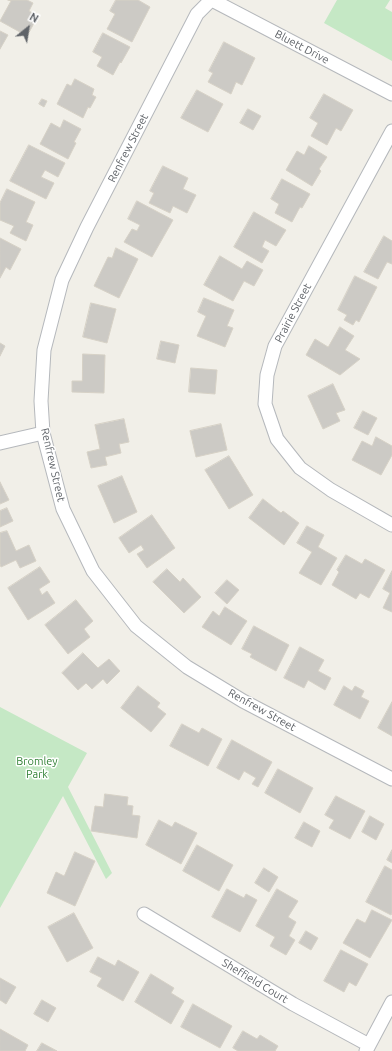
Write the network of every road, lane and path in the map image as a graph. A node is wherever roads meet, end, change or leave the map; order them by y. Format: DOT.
graph roads {
  1 [pos="211,0"];
  2 [pos="392,94"];
  3 [pos="392,131"];
  4 [pos="43,433"];
  5 [pos="0,443"];
  6 [pos="392,525"];
  7 [pos="392,779"];
  8 [pos="144,914"];
  9 [pos="392,1002"];
  10 [pos="367,1048"];
  1 -- 2 [label="street, Bluett Drive"];
  1 -- 4 [label="street, Renfrew Street"];
  3 -- 6 [label="street, Prairie Street"];
  4 -- 5 [label="street"];
  4 -- 7 [label="street, Renfrew Street"];
  8 -- 10 [label="street, Sheffield Court"];
  9 -- 10 [label="street"];
}
